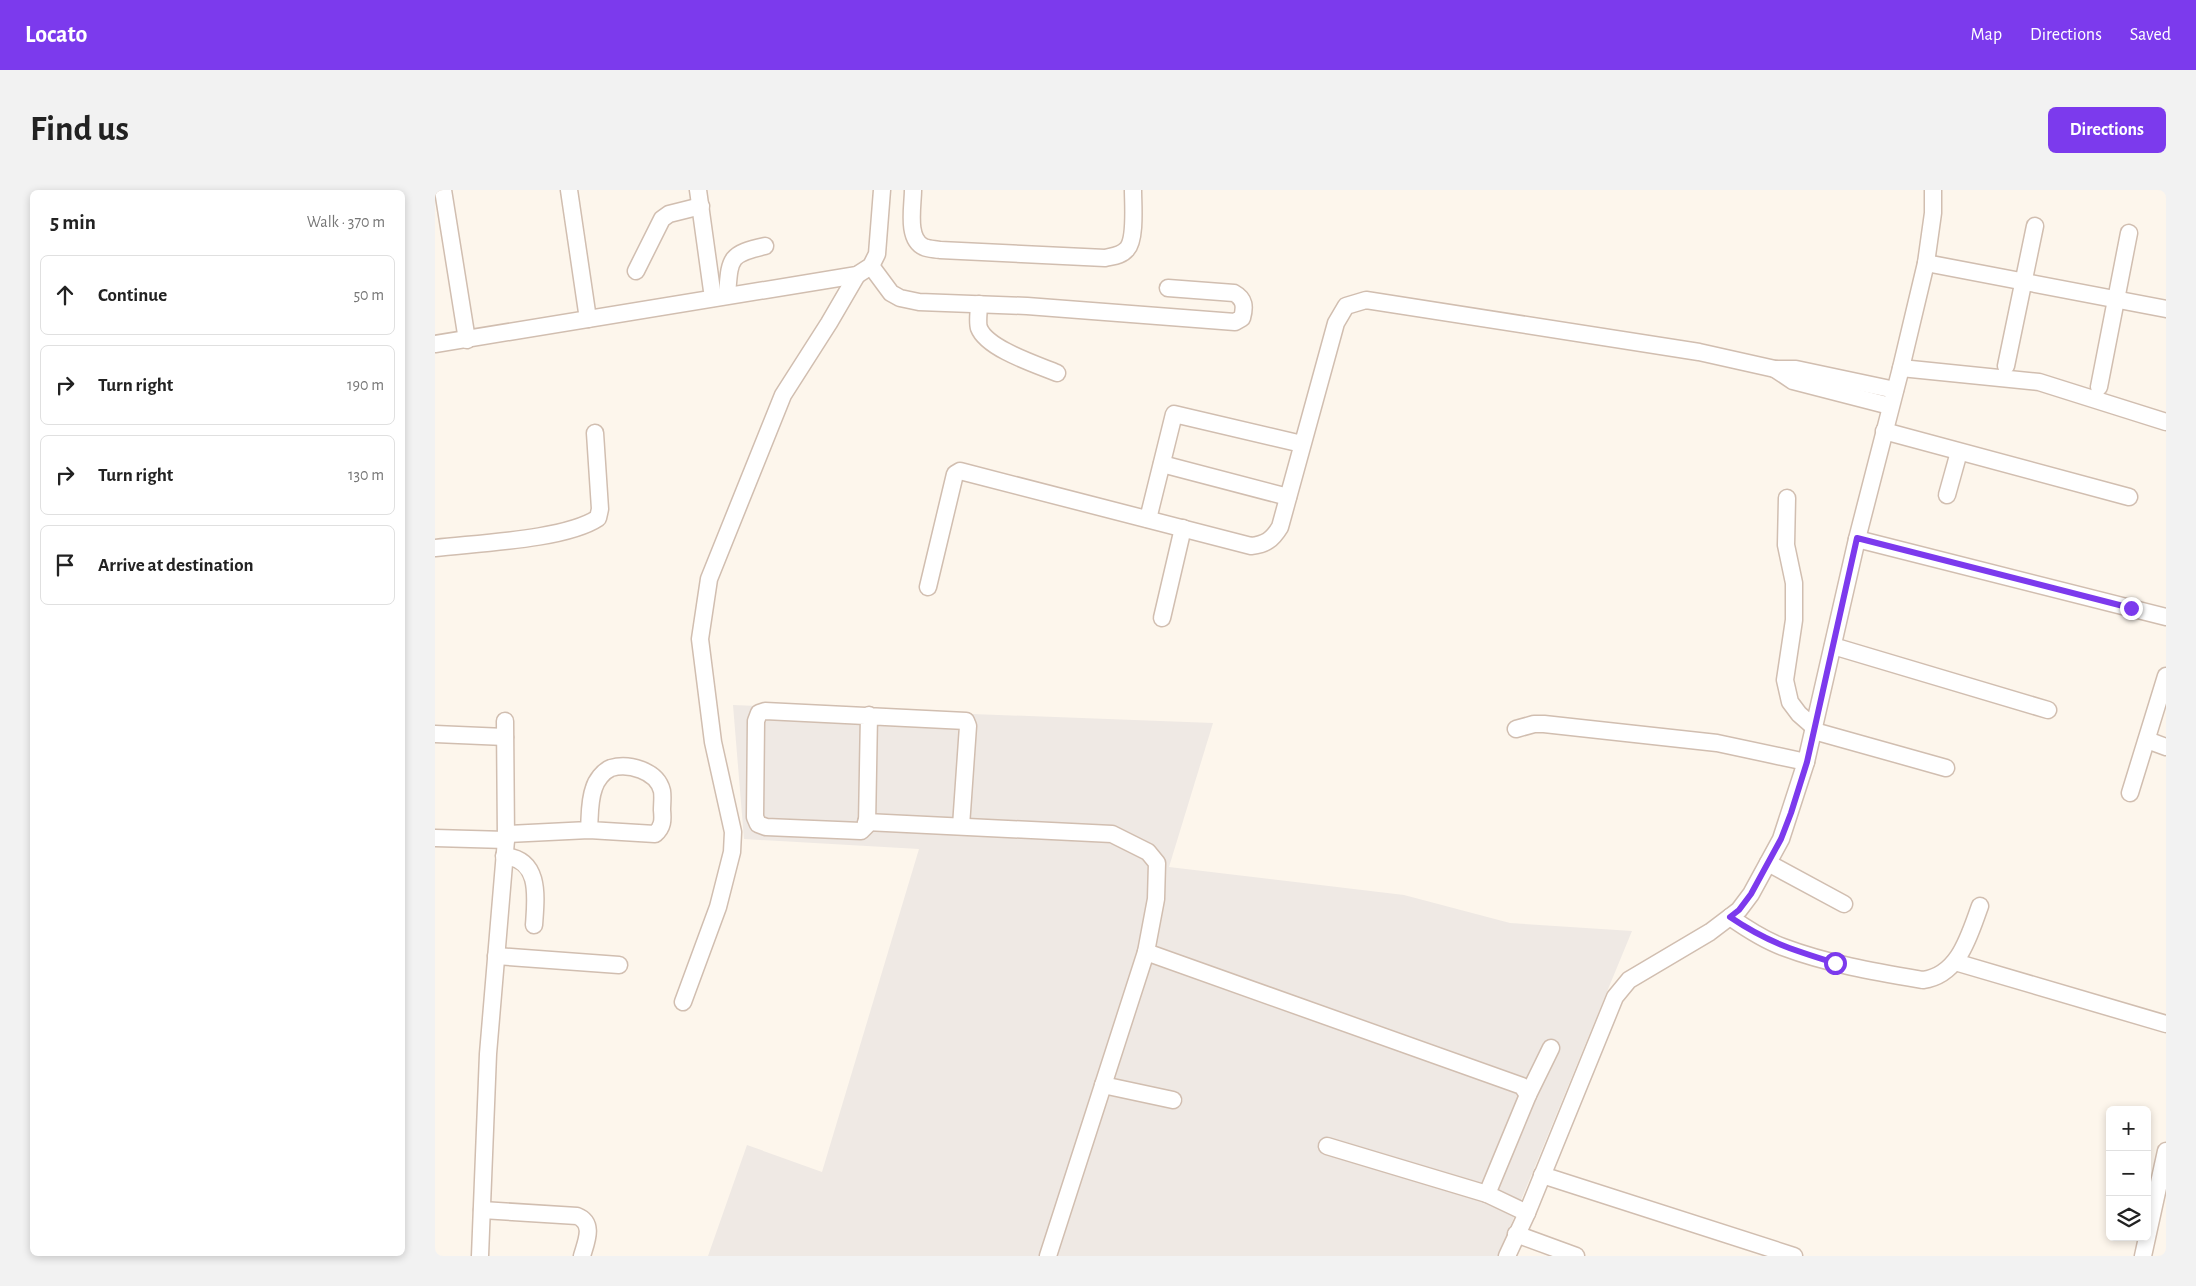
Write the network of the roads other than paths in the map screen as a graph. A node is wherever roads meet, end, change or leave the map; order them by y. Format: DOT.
graph roads {
  1 [pos="443,190"];
  2 [pos="569,190"];
  3 [pos="698,190"];
  4 [pos="882,190"];
  5 [pos="913,190"];
  6 [pos="1133,190"];
  7 [pos="1933,190"];
  8 [pos="701,206"];
  9 [pos="2035,226"];
  10 [pos="2129,233"];
  11 [pos="765,246"];
  12 [pos="1926,263"];
  13 [pos="864,270"];
  14 [pos="636,272"];
  15 [pos="2023,280"];
  16 [pos="1168,288"];
  17 [pos="720,296"];
  18 [pos="2116,299"];
  19 [pos="979,304"];
  20 [pos="2166,309"];
  21 [pos="589,319"];
  22 [pos="467,340"];
  23 [pos="435,344"];
  24 [pos="2006,366"];
  25 [pos="1901,368"];
  26 [pos="1775,369"];
  27 [pos="1057,373"];
  28 [pos="2099,387"];
  29 [pos="1895,390"];
  30 [pos="1890,406"];
  31 [pos="2166,422"];
  32 [pos="1884,431"];
  33 [pos="595,433"];
  34 [pos="1302,444"];
  35 [pos="1959,452"];
  36 [pos="1162,464"];
  37 [pos="1947,495"];
  38 [pos="1288,497"];
  39 [pos="2129,497"];
  40 [pos="1787,498"];
  41 [pos="1148,519"];
  42 [pos="1183,528"];
  43 [pos="1857,538"];
  44 [pos="435,548"];
  45 [pos="928,587"];
  46 [pos="2166,617"];
  47 [pos="1162,618"];
  48 [pos="1833,646"];
  49 [pos="2166,676"];
  50 [pos="2048,710"];
  51 [pos="869,715"];
  52 [pos="1516,729"];
  53 [pos="1814,729"];
  54 [pos="435,734"];
  55 [pos="2147,740"];
  56 [pos="2166,747"];
  57 [pos="1807,762"];
  58 [pos="1946,768"];
  59 [pos="2130,793"];
  60 [pos="866,822"];
  61 [pos="961,826"];
  62 [pos="589,830"];
  63 [pos="435,838"];
  64 [pos="505,844"];
  65 [pos="1768,863"];
  66 [pos="1844,904"];
  67 [pos="1981,906"];
  68 [pos="1730,917"];
  69 [pos="534,925"];
  70 [pos="1146,952"];
  71 [pos="496,956"];
  72 [pos="1955,962"];
  73 [pos="619,965"];
  74 [pos="683,1002"];
  75 [pos="2166,1024"];
  76 [pos="1551,1048"];
  77 [pos="1103,1085"];
  78 [pos="1528,1094"];
  79 [pos="1173,1100"];
  80 [pos="1327,1146"];
  81 [pos="2166,1151"];
  82 [pos="1542,1175"];
  83 [pos="1487,1194"];
  84 [pos="482,1210"];
  85 [pos="1527,1213"];
  86 [pos="1516,1234"];
  87 [pos="480,1256"];
  88 [pos="582,1256"];
  89 [pos="1048,1256"];
  90 [pos="1507,1256"];
  91 [pos="1576,1256"];
  92 [pos="1794,1256"];
  93 [pos="2143,1256"];
  1 -- 22 [label="street"];
  2 -- 21 [label="street"];
  3 -- 8 [label="street"];
  4 -- 13 [label="street"];
  5 -- 6 [label="street"];
  7 -- 12 [label="street"];
  8 -- 14 [label="street"];
  8 -- 17 [label="street"];
  9 -- 15 [label="street"];
  10 -- 18 [label="street"];
  11 -- 17 [label="street"];
  12 -- 15 [label="street"];
  12 -- 25 [label="street"];
  13 -- 17 [label="street"];
  13 -- 19 [label="street"];
  13 -- 74 [label="street"];
  15 -- 18 [label="street"];
  15 -- 24 [label="street"];
  16 -- 19 [label="street"];
  17 -- 21 [label="street"];
  18 -- 20 [label="street"];
  18 -- 28 [label="street"];
  19 -- 27 [label="street"];
  21 -- 22 [label="street"];
  22 -- 23 [label="street"];
  25 -- 29 [label="street"];
  25 -- 31 [label="street"];
  26 -- 29 [label="street"];
  26 -- 30 [label="street"];
  26 -- 34 [label="street"];
  29 -- 30 [label="street"];
  30 -- 32 [label="street"];
  32 -- 35 [label="street"];
  32 -- 43 [label="street"];
  33 -- 44 [label="street"];
  34 -- 36 [label="street"];
  34 -- 38 [label="street"];
  35 -- 37 [label="street"];
  35 -- 39 [label="street"];
  36 -- 38 [label="street"];
  36 -- 41 [label="street"];
  38 -- 42 [label="street"];
  40 -- 53 [label="street"];
  41 -- 42 [label="street"];
  41 -- 45 [label="street"];
  42 -- 47 [label="street"];
  43 -- 46 [label="street"];
  43 -- 48 [label="street"];
  48 -- 50 [label="street"];
  48 -- 53 [label="street"];
  49 -- 55 [label="street"];
  51 -- 60 [label="street"];
  51 -- 60 [label="street"];
  51 -- 61 [label="street"];
  52 -- 57 [label="street"];
  53 -- 57 [label="street"];
  53 -- 58 [label="street"];
  54 -- 64 [label="street"];
  55 -- 56 [label="street"];
  55 -- 59 [label="street"];
  57 -- 65 [label="street"];
  60 -- 61 [label="street"];
  61 -- 70 [label="street"];
  62 -- 62 [label="street"];
  62 -- 64 [label="street"];
  63 -- 64 [label="street"];
  64 -- 69 [label="street"];
  64 -- 71 [label="street"];
  65 -- 66 [label="street"];
  65 -- 68 [label="street"];
  67 -- 72 [label="street"];
  68 -- 72 [label="street"];
  68 -- 82 [label="street"];
  70 -- 77 [label="street"];
  70 -- 78 [label="street"];
  71 -- 73 [label="street"];
  71 -- 84 [label="street"];
  72 -- 75 [label="street"];
  76 -- 78 [label="street"];
  77 -- 79 [label="street"];
  77 -- 89 [label="street"];
  78 -- 83 [label="street"];
  80 -- 83 [label="street"];
  81 -- 93 [label="street"];
  82 -- 85 [label="street"];
  82 -- 92 [label="street"];
  83 -- 85 [label="street"];
  84 -- 87 [label="street"];
  84 -- 88 [label="street"];
  85 -- 86 [label="street"];
  86 -- 90 [label="street"];
  86 -- 91 [label="street"];
}
